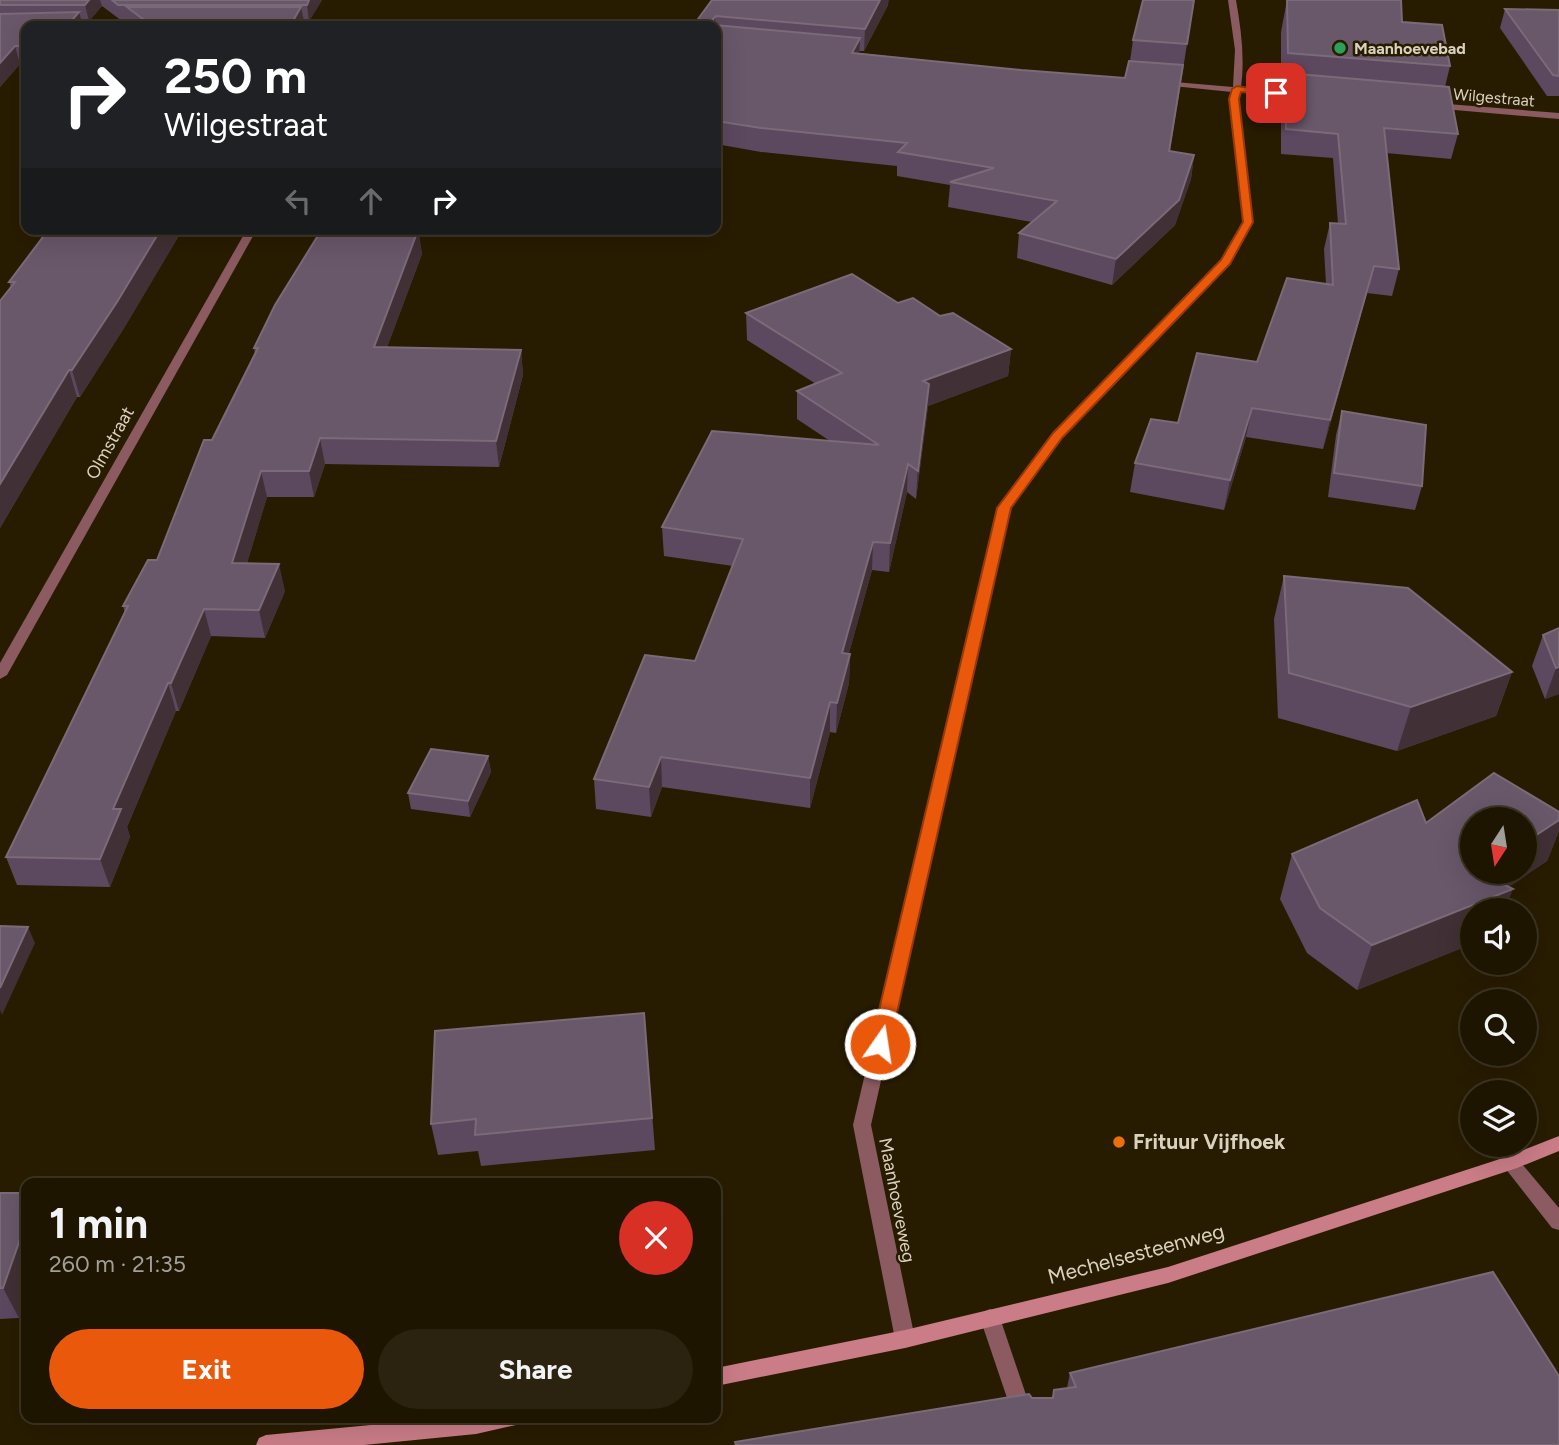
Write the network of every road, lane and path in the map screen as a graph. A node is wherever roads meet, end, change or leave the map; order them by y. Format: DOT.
graph roads {
  1 [pos="1232,0"];
  2 [pos="1155,82"];
  3 [pos="1237,89"];
  4 [pos="1317,96"];
  5 [pos="1424,105"];
  6 [pos="1559,116"];
  7 [pos="249,235"];
  8 [pos="0,675"];
  9 [pos="1559,1143"];
  10 [pos="1511,1163"];
  11 [pos="1559,1222"];
  12 [pos="990,1318"];
  13 [pos="905,1339"];
  14 [pos="721,1376"];
  15 [pos="482,1423"];
  16 [pos="266,1445"];
  17 [pos="1033,1445"];
  1 -- 3 [label="street, Maanhoeveweg"];
  2 -- 3 [label="street"];
  3 -- 4 [label="street"];
  3 -- 13 [label="street, Maanhoeveweg"];
  5 -- 6 [label="street, Wilgestraat"];
  7 -- 8 [label="street, Olmstraat"];
  9 -- 10 [label="main road, Mechelsesteenweg"];
  10 -- 11 [label="street"];
  10 -- 12 [label="main road, Mechelsesteenweg"];
  12 -- 13 [label="main road, Mechelsesteenweg"];
  12 -- 17 [label="street"];
  13 -- 14 [label="main road, Mechelsesteenweg"];
  15 -- 16 [label="main road"];
}
